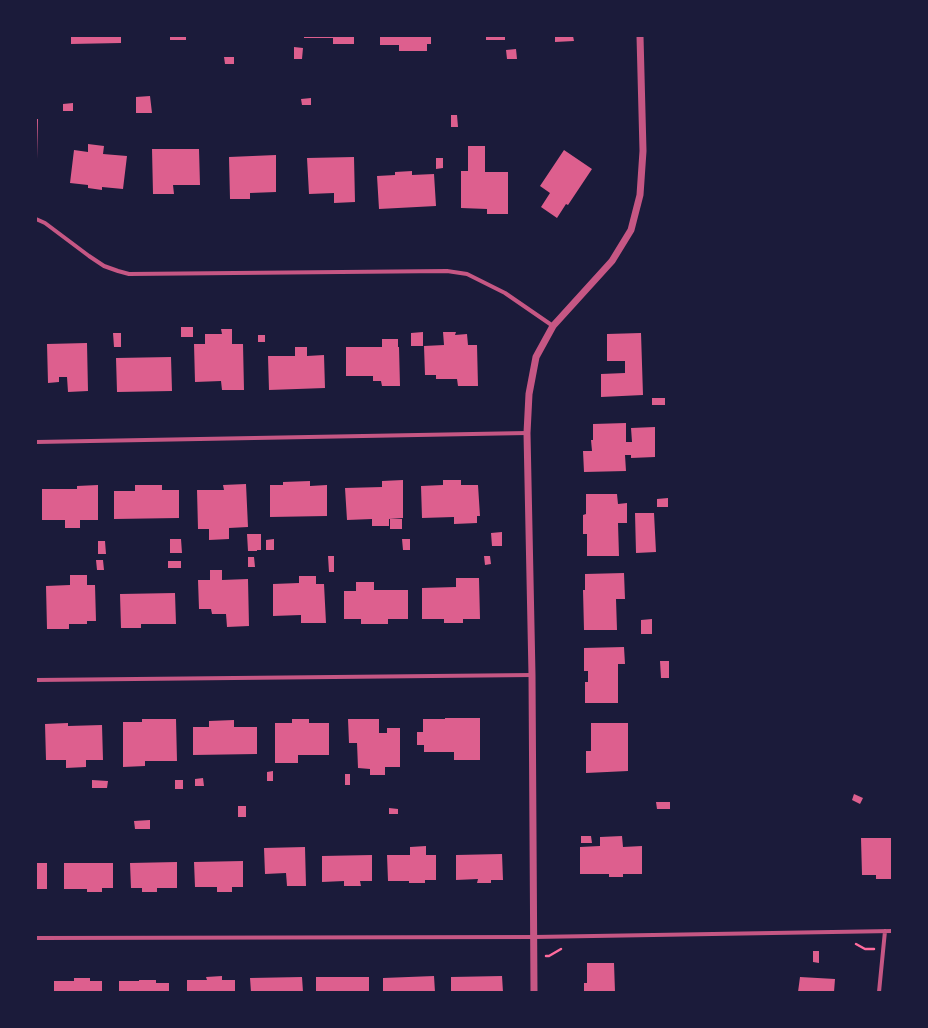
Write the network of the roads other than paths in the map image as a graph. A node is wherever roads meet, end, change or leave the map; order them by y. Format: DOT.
graph roads {
  1 [pos="640,36"];
  2 [pos="36,219"];
  3 [pos="553,326"];
  4 [pos="526,434"];
  5 [pos="36,442"];
  6 [pos="532,675"];
  7 [pos="36,680"];
  8 [pos="885,931"];
  9 [pos="892,931"];
  10 [pos="534,937"];
  11 [pos="36,938"];
  12 [pos="534,992"];
  13 [pos="879,992"];
  1 -- 3 [label="street"];
  2 -- 3 [label="street"];
  3 -- 4 [label="street"];
  4 -- 5 [label="street"];
  4 -- 6 [label="street"];
  6 -- 7 [label="street"];
  6 -- 10 [label="street"];
  8 -- 9 [label="street"];
  8 -- 10 [label="street"];
  8 -- 13 [label="street"];
  10 -- 11 [label="street"];
  10 -- 12 [label="street"];
}
